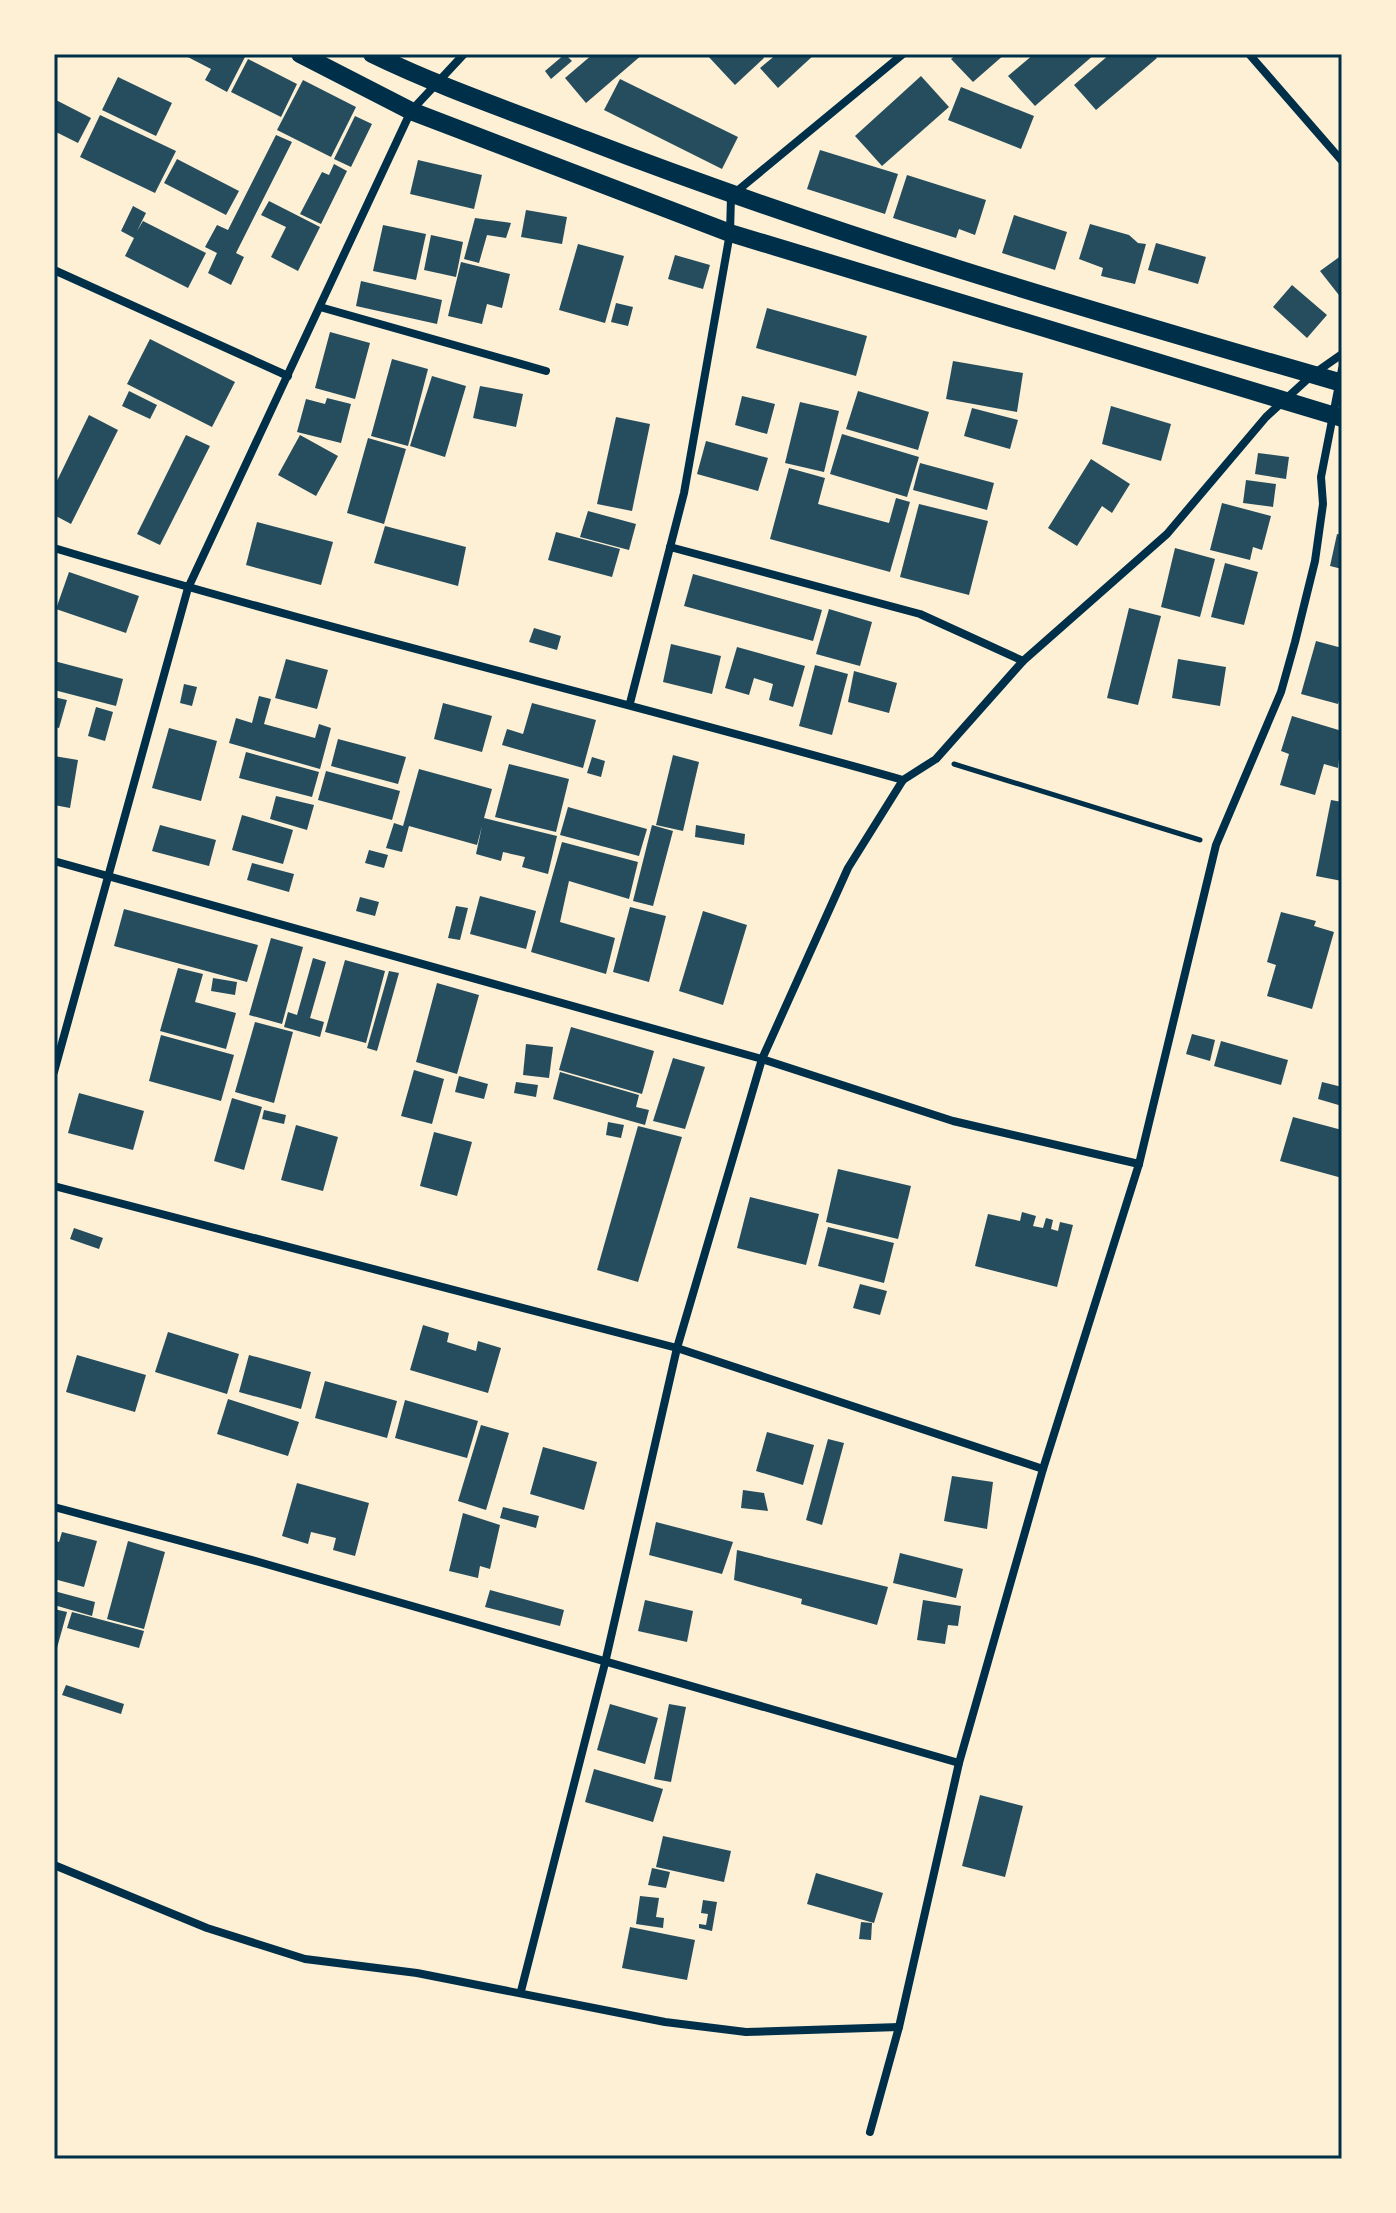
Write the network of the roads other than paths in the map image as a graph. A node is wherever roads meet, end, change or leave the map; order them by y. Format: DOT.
graph roads {
  1 [pos="300,54"];
  2 [pos="372,54"];
  3 [pos="464,54"];
  4 [pos="903,54"];
  5 [pos="1249,54"];
  6 [pos="433,84"];
  7 [pos="411,111"];
  8 [pos="1342,161"];
  9 [pos="731,196"];
  10 [pos="730,233"];
  11 [pos="54,270"];
  12 [pos="320,307"];
  13 [pos="1342,354"];
  14 [pos="546,371"];
  15 [pos="1312,375"];
  16 [pos="288,376"];
  17 [pos="1341,378"];
  18 [pos="1286,401"];
  19 [pos="1337,417"];
  20 [pos="670,547"];
  21 [pos="54,548"];
  22 [pos="188,588"];
  23 [pos="1023,661"];
  24 [pos="630,703"];
  25 [pos="903,780"];
  26 [pos="54,861"];
  27 [pos="109,877"];
  28 [pos="762,1059"];
  29 [pos="54,1072"];
  30 [pos="1139,1164"];
  31 [pos="54,1186"];
  32 [pos="677,1348"];
  33 [pos="1043,1469"];
  34 [pos="54,1507"];
  35 [pos="605,1663"];
  36 [pos="959,1763"];
  37 [pos="54,1865"];
  38 [pos="521,1991"];
  39 [pos="899,2027"];
  40 [pos="870,2132"];
  1 -- 7 [label="main road"];
  2 -- 6 [label="main road"];
  3 -- 6 [label="street"];
  4 -- 9 [label="street"];
  5 -- 8 [label="street"];
  6 -- 7 [label="street"];
  6 -- 9 [label="main road"];
  7 -- 10 [label="main road"];
  7 -- 12 [label="street"];
  9 -- 10 [label="street"];
  9 -- 15 [label="main road"];
  10 -- 18 [label="main road"];
  10 -- 20 [label="street"];
  11 -- 16 [label="street"];
  12 -- 14 [label="street"];
  12 -- 16 [label="street"];
  13 -- 15 [label="street"];
  15 -- 17 [label="main road"];
  15 -- 18 [label="street"];
  16 -- 22 [label="street"];
  17 -- 19 [label="street"];
  18 -- 19 [label="main road"];
  18 -- 23 [label="street"];
  19 -- 30 [label="street"];
  20 -- 23 [label="street"];
  20 -- 24 [label="street"];
  21 -- 22 [label="street"];
  22 -- 24 [label="street"];
  22 -- 27 [label="street"];
  23 -- 25 [label="street"];
  24 -- 25 [label="street"];
  25 -- 28 [label="street"];
  26 -- 27 [label="street"];
  27 -- 28 [label="street"];
  27 -- 29 [label="street"];
  28 -- 30 [label="street"];
  28 -- 32 [label="street"];
  30 -- 33 [label="street"];
  31 -- 32 [label="street"];
  32 -- 33 [label="street"];
  32 -- 35 [label="street"];
  33 -- 36 [label="street"];
  34 -- 35 [label="street"];
  35 -- 36 [label="street"];
  35 -- 38 [label="street"];
  36 -- 39 [label="street"];
  37 -- 38 [label="street"];
  38 -- 39 [label="street"];
  39 -- 40 [label="street"];
}
